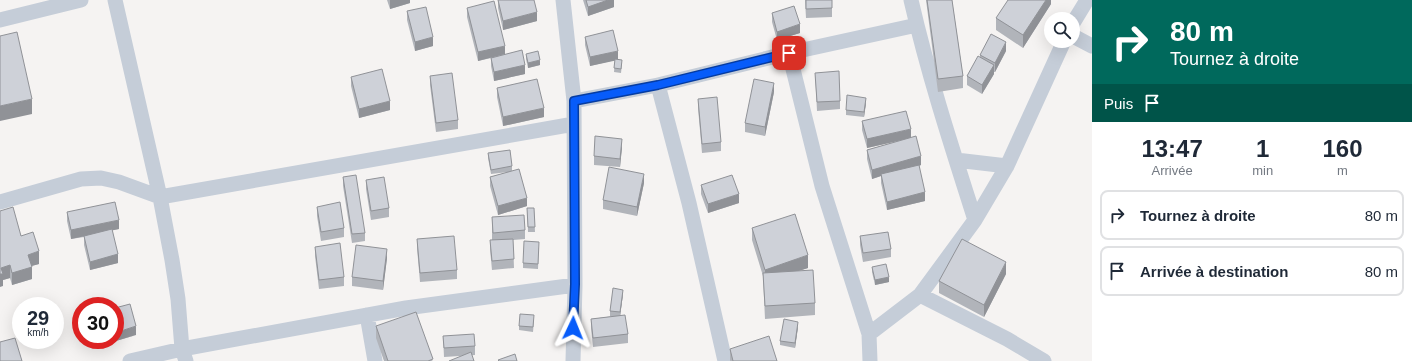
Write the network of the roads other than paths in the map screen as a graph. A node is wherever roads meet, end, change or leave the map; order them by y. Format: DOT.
graph roads {
  1 [pos="81,0"];
  2 [pos="114,0"];
  3 [pos="563,0"];
  4 [pos="911,0"];
  5 [pos="1087,0"];
  6 [pos="1080,12"];
  7 [pos="0,20"];
  8 [pos="917,25"];
  9 [pos="1080,40"];
  10 [pos="1092,46"];
  11 [pos="1061,48"];
  12 [pos="789,53"];
  13 [pos="658,85"];
  14 [pos="574,101"];
  15 [pos="574,124"];
  16 [pos="956,160"];
  17 [pos="1007,166"];
  18 [pos="160,197"];
  19 [pos="0,202"];
  20 [pos="975,220"];
  21 [pos="575,284"];
  22 [pos="920,295"];
  23 [pos="367,315"];
  24 [pos="869,334"];
  25 [pos="184,355"];
  26 [pos="130,361"];
  27 [pos="375,361"];
  28 [pos="573,361"];
  29 [pos="725,361"];
  30 [pos="870,361"];
  31 [pos="1044,361"];
  1 -- 7 [label="street"];
  2 -- 18 [label="street"];
  3 -- 14 [label="street"];
  4 -- 8 [label="street"];
  5 -- 6 [label="street"];
  8 -- 12 [label="street"];
  8 -- 16 [label="street"];
  9 -- 10 [label="street"];
  11 -- 17 [label="street"];
  12 -- 13 [label="street"];
  12 -- 24 [label="street"];
  13 -- 14 [label="street"];
  13 -- 29 [label="street"];
  14 -- 15 [label="street"];
  15 -- 18 [label="street"];
  15 -- 21 [label="street"];
  16 -- 17 [label="street"];
  16 -- 20 [label="street"];
  17 -- 20 [label="street"];
  18 -- 19 [label="street"];
  18 -- 25 [label="street"];
  20 -- 22 [label="street"];
  21 -- 23 [label="street"];
  21 -- 28 [label="street"];
  22 -- 24 [label="street"];
  22 -- 31 [label="street"];
  23 -- 25 [label="street"];
  23 -- 27 [label="street"];
  24 -- 30 [label="street"];
  25 -- 26 [label="street"];
}
